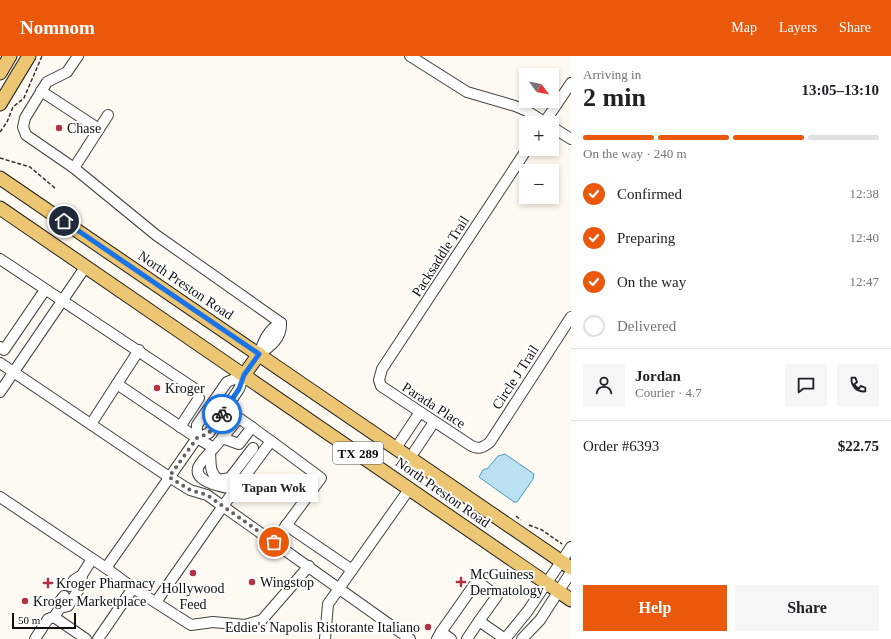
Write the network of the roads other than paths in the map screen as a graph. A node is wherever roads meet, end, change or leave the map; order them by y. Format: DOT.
graph roads {
  1 [pos="10,56"];
  2 [pos="28,56"];
  3 [pos="78,56"];
  4 [pos="410,56"];
  5 [pos="0,73"];
  6 [pos="571,83"];
  7 [pos="41,92"];
  8 [pos="0,104"];
  9 [pos="108,115"];
  10 [pos="535,116"];
  11 [pos="552,116"];
  12 [pos="99,129"];
  13 [pos="559,132"];
  14 [pos="571,139"];
  15 [pos="522,156"];
  16 [pos="74,168"];
  17 [pos="0,178"];
  18 [pos="0,208"];
  19 [pos="1,261"];
  20 [pos="86,266"];
  21 [pos="45,290"];
  22 [pos="63,301"];
  23 [pos="571,318"];
  24 [pos="0,347"];
  25 [pos="139,350"];
  26 [pos="259,354"];
  27 [pos="0,363"];
  28 [pos="14,372"];
  29 [pos="244,375"];
  30 [pos="379,380"];
  31 [pos="117,384"];
  32 [pos="0,392"];
  33 [pos="420,412"];
  34 [pos="434,422"];
  35 [pos="91,424"];
  36 [pos="180,427"];
  37 [pos="252,427"];
  38 [pos="197,438"];
  39 [pos="222,438"];
  40 [pos="271,441"];
  41 [pos="257,442"];
  42 [pos="396,448"];
  43 [pos="480,448"];
  44 [pos="212,450"];
  45 [pos="410,458"];
  46 [pos="169,477"];
  47 [pos="410,488"];
  48 [pos="236,489"];
  49 [pos="0,496"];
  50 [pos="223,506"];
  51 [pos="286,525"];
  52 [pos="274,542"];
  53 [pos="570,548"];
  54 [pos="92,559"];
  55 [pos="566,565"];
  56 [pos="309,566"];
  57 [pos="106,568"];
  58 [pos="352,570"];
  59 [pos="571,572"];
  60 [pos="82,575"];
  61 [pos="548,583"];
  62 [pos="70,586"];
  63 [pos="133,588"];
  64 [pos="340,588"];
  65 [pos="559,592"];
  66 [pos="64,596"];
  67 [pos="571,600"];
  68 [pos="156,602"];
  69 [pos="57,613"];
  70 [pos="479,621"];
  71 [pos="439,636"];
  72 [pos="35,639"];
  73 [pos="86,639"];
  74 [pos="98,639"];
  75 [pos="325,639"];
  76 [pos="410,639"];
  77 [pos="451,639"];
  78 [pos="467,639"];
  79 [pos="505,639"];
  80 [pos="522,639"];
  1 -- 5 [label="main road"];
  2 -- 8 [label="main road"];
  3 -- 7 [label="street"];
  4 -- 10 [label="street"];
  6 -- 11 [label="street"];
  7 -- 12 [label="street"];
  7 -- 16 [label="street"];
  9 -- 12 [label="street"];
  12 -- 16 [label="street"];
  13 -- 14 [label="street"];
  15 -- 30 [label="street, Packsaddle Trail"];
  16 -- 26 [label="street"];
  17 -- 26 [label="main road, North Preston Road / TX 289"];
  18 -- 20 [label="main road, North Preston Road / TX 289"];
  19 -- 21 [label="street"];
  20 -- 22 [label="street"];
  20 -- 29 [label="main road, North Preston Road / TX 289"];
  21 -- 22 [label="street"];
  21 -- 24 [label="street"];
  22 -- 25 [label="street"];
  22 -- 28 [label="street"];
  23 -- 43 [label="street, Circle J Trail"];
  25 -- 31 [label="street"];
  25 -- 36 [label="street"];
  26 -- 29 [label="main road"];
  26 -- 42 [label="main road, North Preston Road / TX 289"];
  27 -- 28 [label="street"];
  28 -- 32 [label="street"];
  28 -- 35 [label="street"];
  29 -- 38 [label="street"];
  29 -- 38 [label="street"];
  29 -- 47 [label="main road, North Preston Road / TX 289"];
  30 -- 33 [label="street, Parada Place"];
  31 -- 35 [label="street"];
  31 -- 36 [label="street"];
  33 -- 34 [label="street, Parada Place"];
  33 -- 42 [label="street"];
  34 -- 43 [label="street, Parada Place"];
  34 -- 45 [label="street"];
  35 -- 46 [label="street"];
  36 -- 38 [label="street"];
  37 -- 39 [label="street"];
  37 -- 39 [label="street"];
  37 -- 41 [label="street"];
  38 -- 44 [label="street"];
  38 -- 46 [label="street"];
  39 -- 44 [label="street"];
  40 -- 41 [label="street"];
  40 -- 48 [label="street"];
  40 -- 51 [label="street"];
  41 -- 44 [label="street"];
  42 -- 45 [label="main road, North Preston Road / TX 289"];
  44 -- 48 [label="street"];
  45 -- 55 [label="main road, North Preston Road / TX 289"];
  46 -- 50 [label="street"];
  46 -- 57 [label="street"];
  47 -- 58 [label="street"];
  47 -- 61 [label="main road, North Preston Road / TX 289"];
  48 -- 50 [label="street"];
  49 -- 54 [label="street"];
  50 -- 52 [label="street"];
  50 -- 68 [label="street"];
  51 -- 52 [label="street"];
  51 -- 58 [label="street"];
  52 -- 56 [label="street"];
  53 -- 55 [label="street"];
  54 -- 57 [label="street"];
  54 -- 60 [label="street"];
  55 -- 61 [label="street"];
  56 -- 64 [label="street"];
  56 -- 68 [label="street"];
  57 -- 63 [label="street"];
  58 -- 64 [label="street"];
  59 -- 65 [label="street"];
  60 -- 62 [label="street"];
  60 -- 69 [label="street"];
  61 -- 65 [label="main road, North Preston Road / TX 289"];
  61 -- 79 [label="street"];
  63 -- 68 [label="street"];
  63 -- 74 [label="street"];
  64 -- 75 [label="street"];
  64 -- 76 [label="street"];
  65 -- 67 [label="main road, North Preston Road / TX 289"];
  65 -- 80 [label="street"];
  66 -- 69 [label="street"];
  69 -- 72 [label="street"];
  69 -- 73 [label="street"];
  70 -- 71 [label="street"];
  70 -- 78 [label="street"];
  70 -- 79 [label="street"];
  71 -- 77 [label="street"];
}
